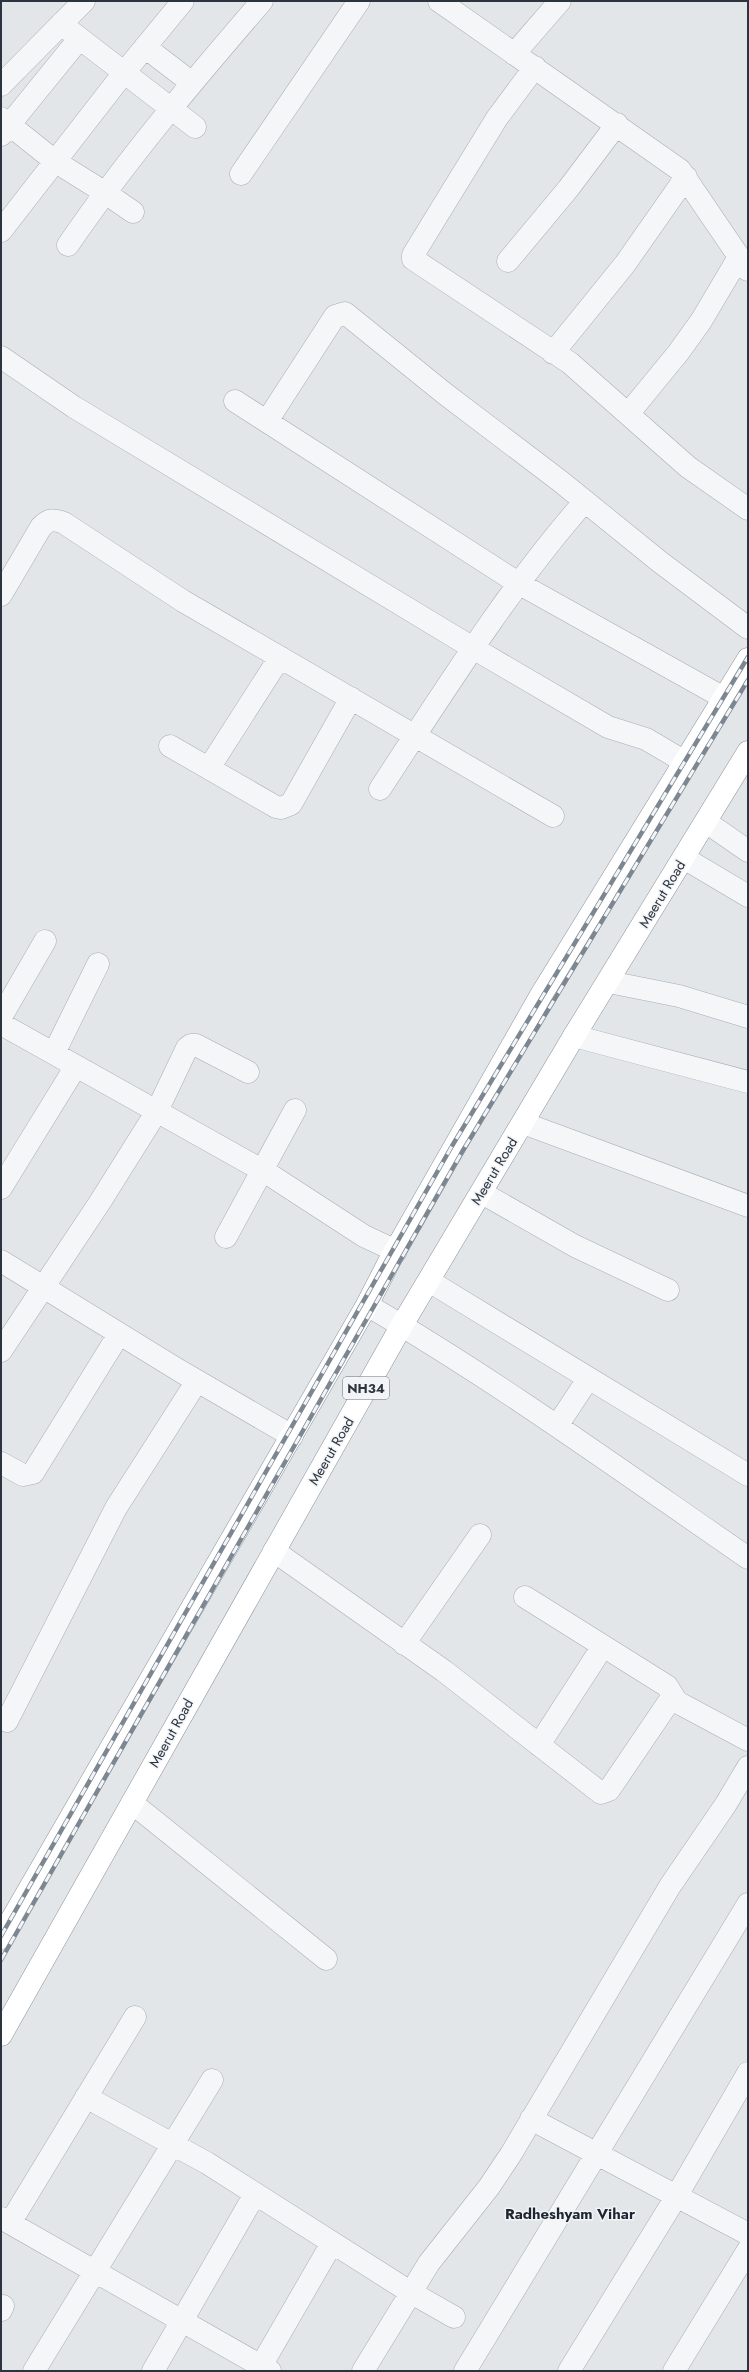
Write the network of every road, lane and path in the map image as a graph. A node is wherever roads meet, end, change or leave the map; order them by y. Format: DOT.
graph roads {
  1 [pos="84,1"];
  2 [pos="183,1"];
  3 [pos="262,1"];
  4 [pos="359,1"];
  5 [pos="439,1"];
  6 [pos="560,1"];
  7 [pos="61,24"];
  8 [pos="79,39"];
  9 [pos="145,47"];
  10 [pos="514,54"];
  11 [pos="535,67"];
  12 [pos="123,74"];
  13 [pos="192,83"];
  14 [pos="1,85"];
  15 [pos="170,109"];
  16 [pos="617,124"];
  17 [pos="4,126"];
  18 [pos="195,127"];
  19 [pos="56,162"];
  20 [pos="241,174"];
  21 [pos="686,177"];
  22 [pos="104,192"];
  23 [pos="133,212"];
  24 [pos="1,231"];
  25 [pos="68,245"];
  26 [pos="508,261"];
  27 [pos="743,263"];
  28 [pos="553,353"];
  29 [pos="1,357"];
  30 [pos="236,401"];
  31 [pos="628,414"];
  32 [pos="267,421"];
  33 [pos="585,501"];
  34 [pos="748,509"];
  35 [pos="518,583"];
  36 [pos="1,594"];
  37 [pos="748,628"];
  38 [pos="473,648"];
  39 [pos="280,657"];
  40 [pos="748,659"];
  41 [pos="351,698"];
  42 [pos="724,698"];
  43 [pos="415,735"];
  44 [pos="170,746"];
  45 [pos="748,752"];
  46 [pos="685,762"];
  47 [pos="209,768"];
  48 [pos="380,789"];
  49 [pos="553,816"];
  50 [pos="706,822"];
  51 [pos="748,852"];
  52 [pos="684,858"];
  53 [pos="748,896"];
  54 [pos="45,942"];
  55 [pos="98,964"];
  56 [pos="609,982"];
  57 [pos="1,1017"];
  58 [pos="748,1017"];
  59 [pos="1,1024"];
  60 [pos="574,1036"];
  61 [pos="54,1054"];
  62 [pos="76,1066"];
  63 [pos="248,1072"];
  64 [pos="748,1082"];
  65 [pos="295,1110"];
  66 [pos="157,1111"];
  67 [pos="523,1123"];
  68 [pos="262,1170"];
  69 [pos="1,1188"];
  70 [pos="482,1193"];
  71 [pos="748,1206"];
  72 [pos="226,1238"];
  73 [pos="396,1251"];
  74 [pos="1,1261"];
  75 [pos="429,1281"];
  76 [pos="44,1287"];
  77 [pos="668,1290"];
  78 [pos="368,1305"];
  79 [pos="402,1325"];
  80 [pos="119,1334"];
  81 [pos="1,1351"];
  82 [pos="588,1379"];
  83 [pos="197,1381"];
  84 [pos="556,1426"];
  85 [pos="292,1436"];
  86 [pos="3,1470"];
  87 [pos="748,1475"];
  88 [pos="480,1535"];
  89 [pos="274,1551"];
  90 [pos="748,1558"];
  91 [pos="526,1597"];
  92 [pos="404,1644"];
  93 [pos="604,1646"];
  94 [pos="677,1702"];
  95 [pos="7,1721"];
  96 [pos="748,1740"];
  97 [pos="539,1745"];
  98 [pos="748,1767"];
  99 [pos="132,1803"];
  100 [pos="748,1904"];
  101 [pos="1,1938"];
  102 [pos="326,1959"];
  103 [pos="135,2017"];
  104 [pos="1,2035"];
  105 [pos="748,2073"];
  106 [pos="212,2080"];
  107 [pos="86,2097"];
  108 [pos="531,2119"];
  109 [pos="173,2145"];
  110 [pos="597,2155"];
  111 [pos="255,2194"];
  112 [pos="676,2197"];
  113 [pos="6,2220"];
  114 [pos="748,2234"];
  115 [pos="332,2243"];
  116 [pos="748,2250"];
  117 [pos="96,2272"];
  118 [pos="410,2292"];
  119 [pos="454,2317"];
  120 [pos="182,2321"];
  121 [pos="265,2368"];
  122 [pos="34,2371"];
  123 [pos="153,2371"];
  124 [pos="363,2371"];
  125 [pos="465,2371"];
  126 [pos="569,2371"];
  127 [pos="674,2371"];
  1 -- 7 [label="street"];
  2 -- 9 [label="street"];
  3 -- 13 [label="street"];
  4 -- 20 [label="street"];
  5 -- 10 [label="street"];
  6 -- 10 [label="street"];
  7 -- 8 [label="street"];
  7 -- 14 [label="street"];
  8 -- 12 [label="street"];
  8 -- 17 [label="street"];
  9 -- 12 [label="street"];
  9 -- 13 [label="street"];
  10 -- 11 [label="street"];
  11 -- 16 [label="street"];
  11 -- 28 [label="street"];
  12 -- 15 [label="street"];
  12 -- 19 [label="street"];
  13 -- 15 [label="street"];
  15 -- 18 [label="street"];
  15 -- 22 [label="street"];
  16 -- 21 [label="street"];
  16 -- 26 [label="street"];
  17 -- 19 [label="street"];
  19 -- 22 [label="street"];
  19 -- 24 [label="street"];
  21 -- 27 [label="street"];
  21 -- 28 [label="street"];
  22 -- 23 [label="street"];
  22 -- 25 [label="street"];
  27 -- 31 [label="street"];
  28 -- 31 [label="street"];
  29 -- 38 [label="street"];
  30 -- 32 [label="street"];
  31 -- 34 [label="street"];
  32 -- 33 [label="street"];
  32 -- 35 [label="street"];
  33 -- 35 [label="street"];
  33 -- 37 [label="street"];
  35 -- 38 [label="street"];
  35 -- 42 [label="street"];
  36 -- 39 [label="street"];
  38 -- 43 [label="street"];
  38 -- 46 [label="street"];
  39 -- 41 [label="street"];
  39 -- 47 [label="street"];
  40 -- 42 [label="highway, NH34"];
  41 -- 43 [label="street"];
  41 -- 47 [label="street"];
  42 -- 46 [label="highway, NH34"];
  43 -- 48 [label="street"];
  43 -- 49 [label="street"];
  44 -- 47 [label="street"];
  45 -- 50 [label="highway, Meerut Road / NH34"];
  46 -- 73 [label="highway, NH34"];
  50 -- 51 [label="street"];
  50 -- 52 [label="highway, Meerut Road / NH34"];
  52 -- 53 [label="street"];
  52 -- 56 [label="highway, Meerut Road / NH34"];
  54 -- 57 [label="street"];
  55 -- 61 [label="street"];
  56 -- 58 [label="street"];
  56 -- 60 [label="highway, Meerut Road / NH34"];
  59 -- 61 [label="street"];
  60 -- 64 [label="street"];
  60 -- 67 [label="highway, Meerut Road / NH34"];
  61 -- 62 [label="street"];
  62 -- 66 [label="street"];
  62 -- 69 [label="street"];
  63 -- 66 [label="street"];
  65 -- 68 [label="street"];
  66 -- 68 [label="street"];
  66 -- 76 [label="street"];
  67 -- 70 [label="highway, Meerut Road / NH34"];
  67 -- 71 [label="street"];
  68 -- 72 [label="street"];
  68 -- 73 [label="street"];
  70 -- 75 [label="highway, Meerut Road / NH34"];
  70 -- 77 [label="street"];
  73 -- 78 [label="highway, NH34"];
  74 -- 76 [label="street"];
  75 -- 79 [label="highway, Meerut Road / NH34"];
  75 -- 82 [label="street"];
  76 -- 80 [label="street"];
  76 -- 81 [label="street"];
  78 -- 79 [label="street"];
  78 -- 85 [label="highway, NH34"];
  79 -- 84 [label="street"];
  79 -- 89 [label="highway, Meerut Road / NH34"];
  80 -- 83 [label="street"];
  80 -- 86 [label="street"];
  82 -- 84 [label="street"];
  82 -- 87 [label="street"];
  83 -- 85 [label="street"];
  83 -- 95 [label="street"];
  84 -- 90 [label="street"];
  85 -- 101 [label="highway, NH34"];
  88 -- 92 [label="street"];
  89 -- 92 [label="street"];
  89 -- 99 [label="highway, Meerut Road / NH34"];
  91 -- 93 [label="street"];
  92 -- 97 [label="street"];
  93 -- 94 [label="street"];
  93 -- 97 [label="street"];
  94 -- 96 [label="street"];
  94 -- 97 [label="street"];
  98 -- 108 [label="street"];
  99 -- 102 [label="street"];
  99 -- 104 [label="highway, Meerut Road / NH34"];
  100 -- 110 [label="street"];
  103 -- 107 [label="street"];
  105 -- 112 [label="street"];
  106 -- 109 [label="street"];
  107 -- 109 [label="street"];
  107 -- 113 [label="street"];
  108 -- 110 [label="street"];
  108 -- 118 [label="street"];
  109 -- 111 [label="street"];
  109 -- 117 [label="street"];
  110 -- 112 [label="street"];
  110 -- 125 [label="street"];
  111 -- 115 [label="street"];
  111 -- 120 [label="street"];
  112 -- 114 [label="street"];
  112 -- 126 [label="street"];
  113 -- 117 [label="street"];
  115 -- 118 [label="street"];
  115 -- 121 [label="street"];
  116 -- 127 [label="street"];
  117 -- 120 [label="street"];
  117 -- 122 [label="street"];
  118 -- 119 [label="street"];
  118 -- 124 [label="street"];
  120 -- 121 [label="street"];
  120 -- 123 [label="street"];
}
